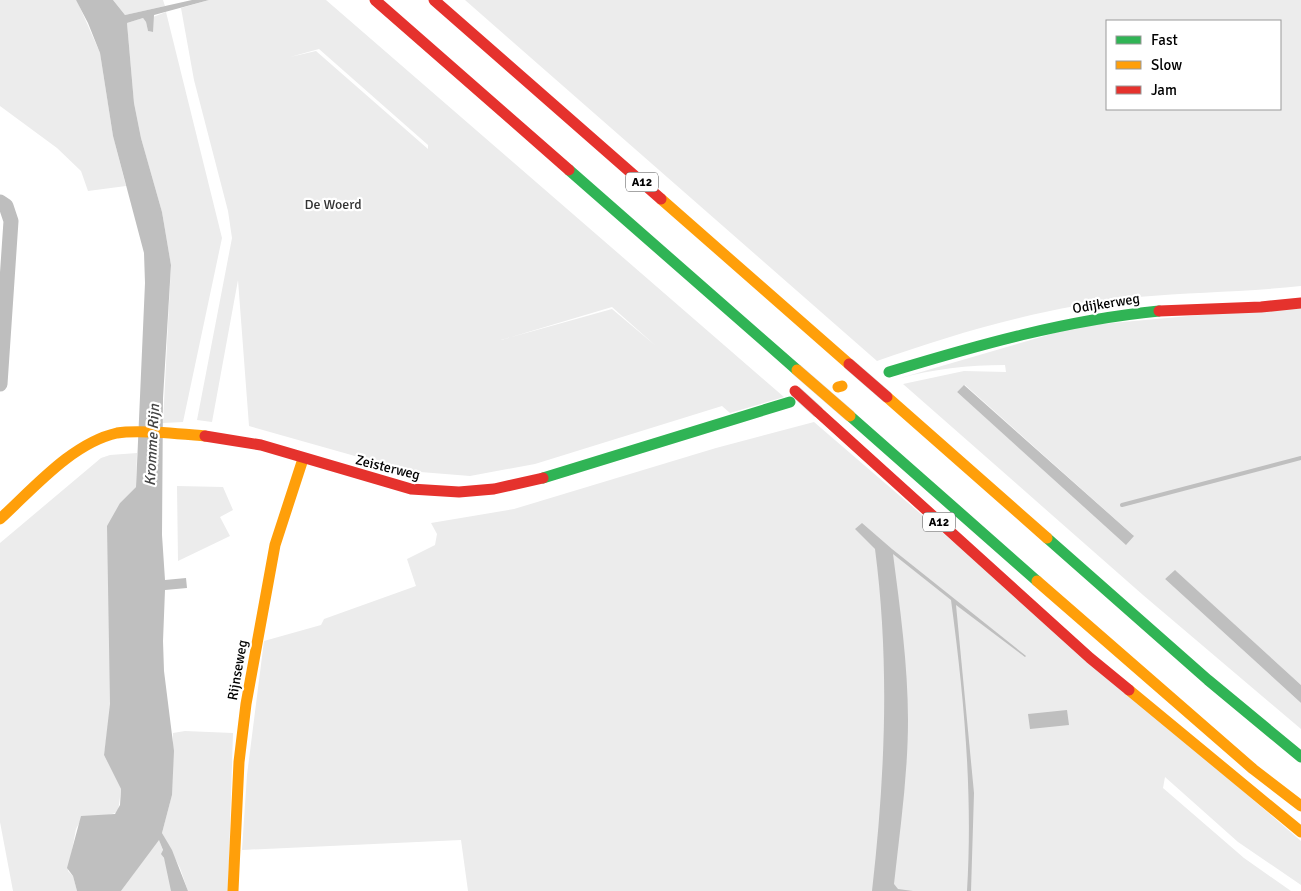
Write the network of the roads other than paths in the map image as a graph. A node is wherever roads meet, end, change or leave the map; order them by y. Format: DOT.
graph roads {
  1 [pos="375,0"];
  2 [pos="434,0"];
  3 [pos="0,202"];
  4 [pos="4,267"];
  5 [pos="4,287"];
  6 [pos="1301,303"];
  7 [pos="765,343"];
  8 [pos="889,372"];
  9 [pos="0,384"];
  10 [pos="790,388"];
  11 [pos="303,459"];
  12 [pos="0,519"];
  13 [pos="1301,757"];
  14 [pos="1301,806"];
  15 [pos="1301,832"];
  16 [pos="233,891"];
  1 -- 7 [label="main road, A12"];
  2 -- 13 [label="main road, A12, bridge"];
  3 -- 4 [label="street"];
  4 -- 5 [label="street"];
  5 -- 9 [label="street"];
  6 -- 8 [label="main road, Odijkerweg"];
  7 -- 10 [label="main road, A12"];
  7 -- 14 [label="main road, A12, bridge"];
  10 -- 11 [label="main road, Zeisterweg"];
  10 -- 15 [label="main road, A12, bridge"];
  11 -- 12 [label="main road, Zeisterweg"];
  11 -- 16 [label="main road, Rijnseweg"];
}
